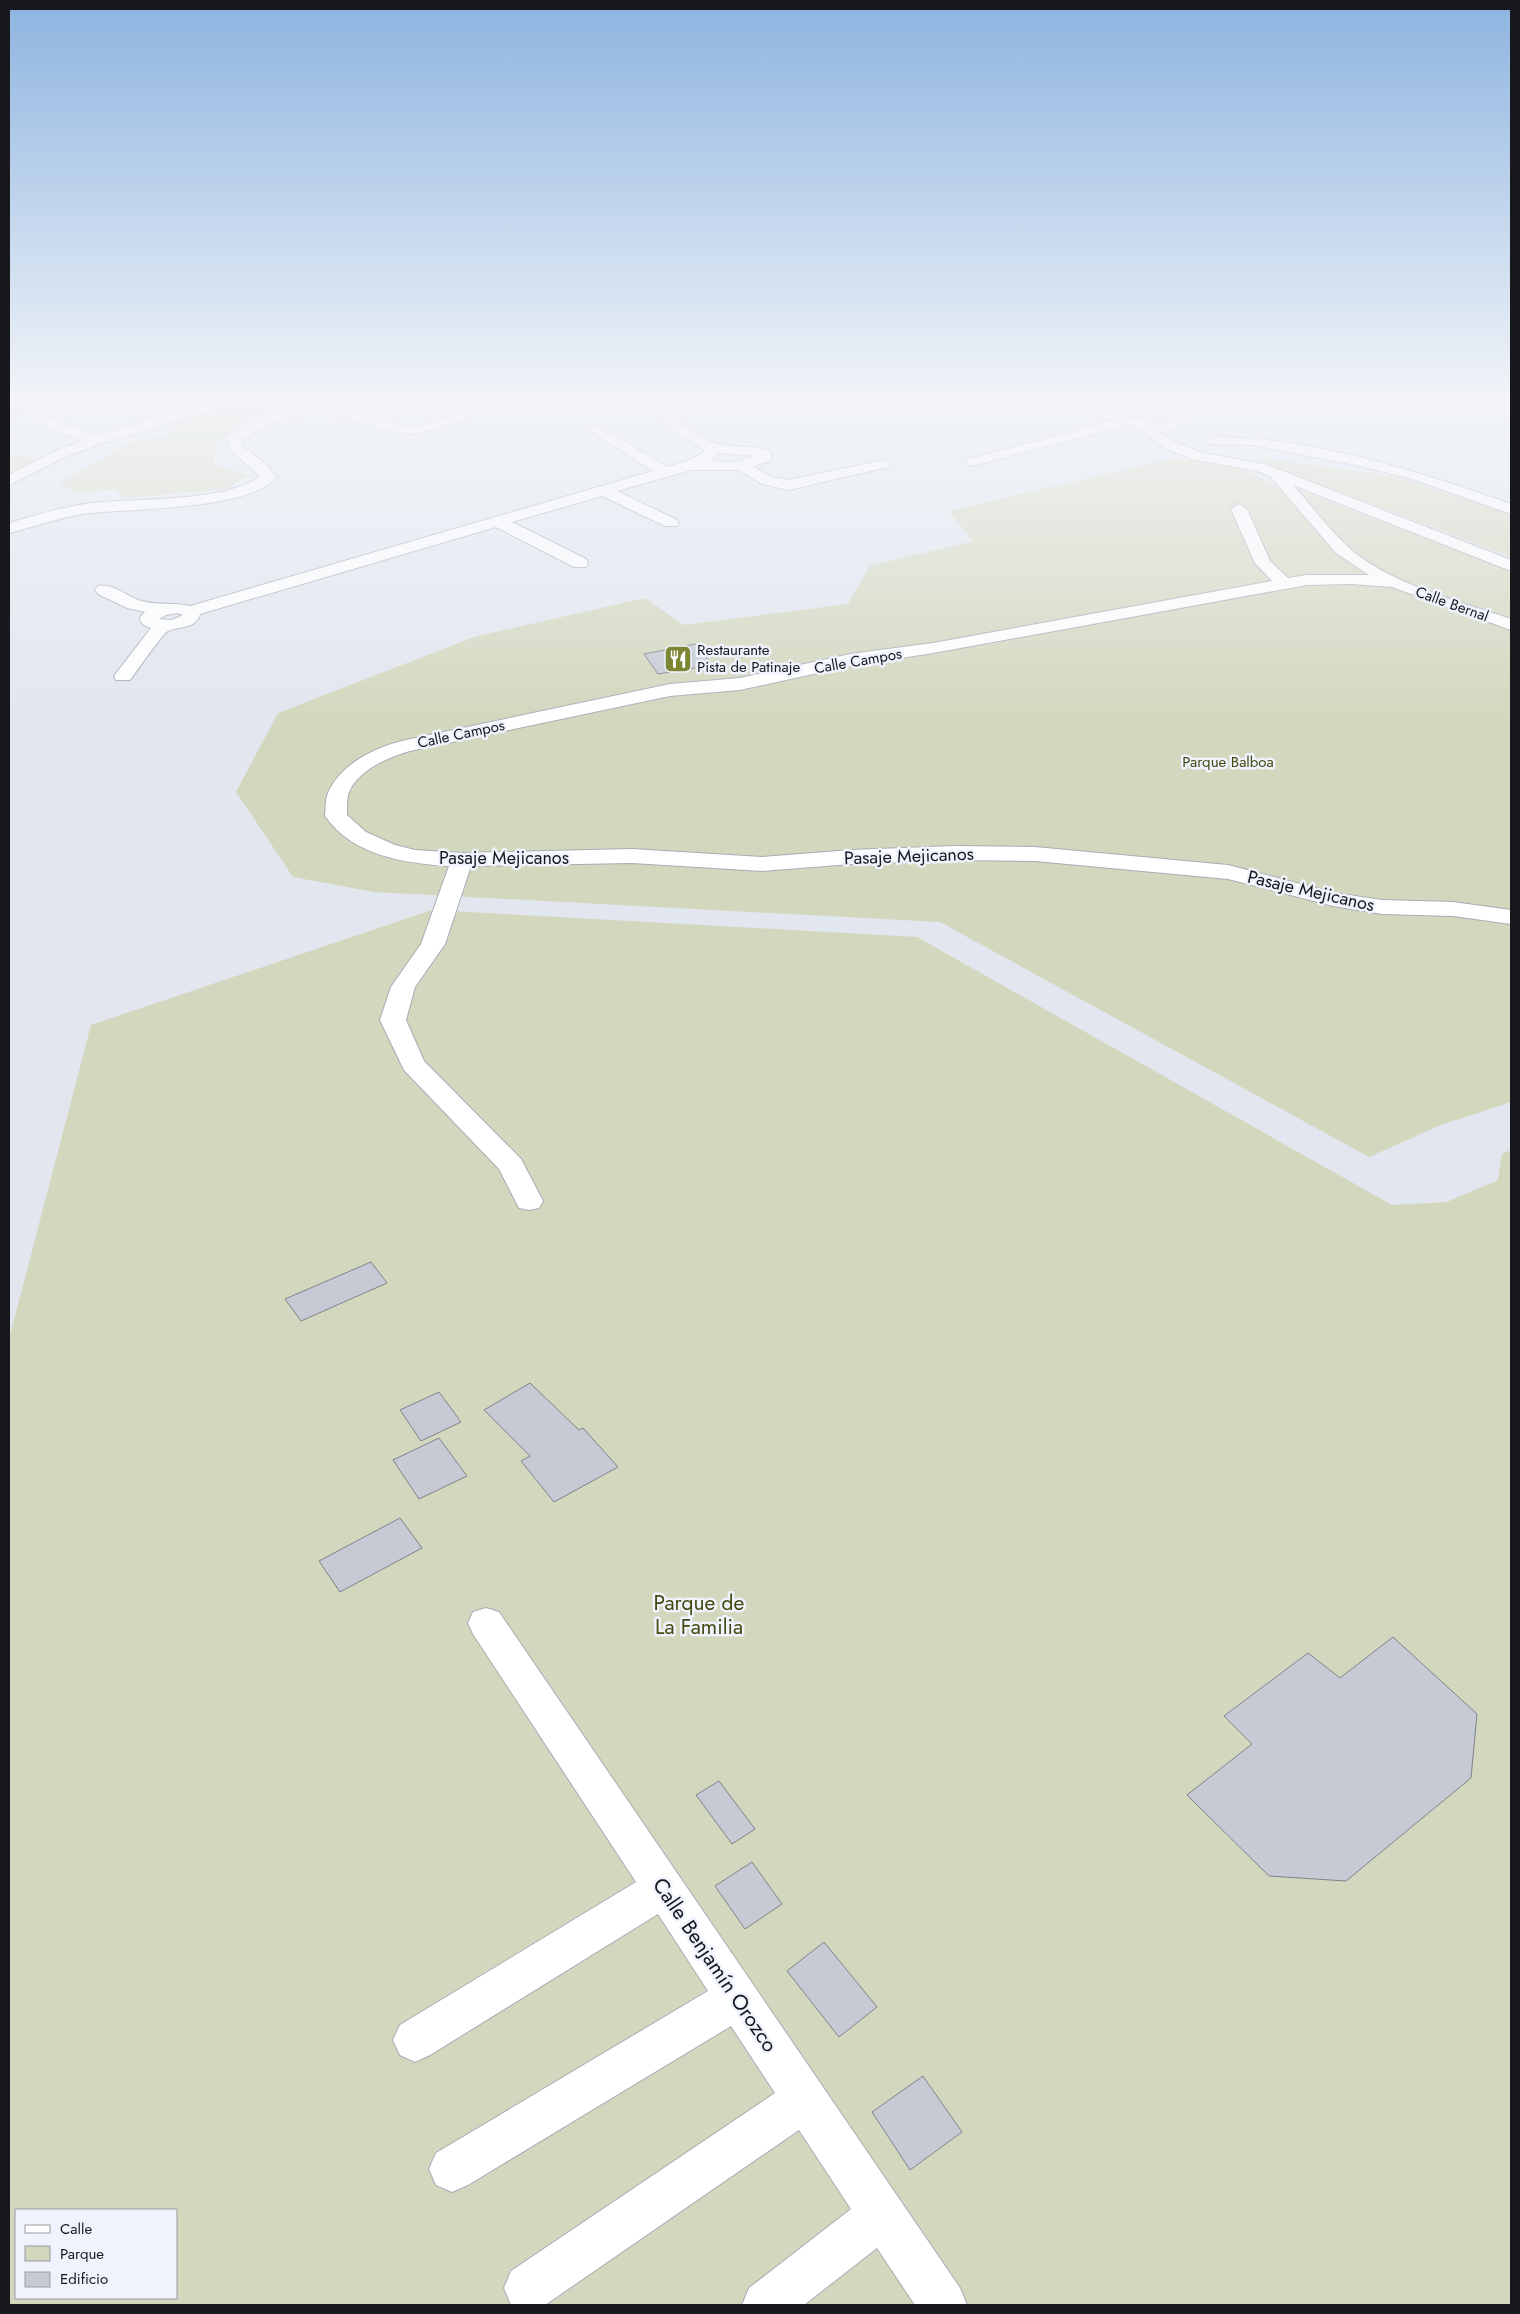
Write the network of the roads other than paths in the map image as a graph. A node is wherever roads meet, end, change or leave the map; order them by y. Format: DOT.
graph roads {
  1 [pos="89,508"];
  2 [pos="540,508"];
  3 [pos="640,508"];
  4 [pos="1306,508"];
  5 [pos="1363,508"];
  6 [pos="1239,509"];
  7 [pos="498,520"];
  8 [pos="671,523"];
  9 [pos="9,528"];
  10 [pos="1342,550"];
  11 [pos="580,563"];
  12 [pos="1511,566"];
  13 [pos="1307,580"];
  14 [pos="1394,582"];
  15 [pos="1284,584"];
  16 [pos="104,590"];
  17 [pos="162,618"];
  18 [pos="1511,625"];
  19 [pos="123,676"];
  20 [pos="339,793"];
  21 [pos="462,860"];
  22 [pos="1511,917"];
  23 [pos="529,1201"];
  24 [pos="486,1624"];
  25 [pos="663,1888"];
  26 [pos="737,1998"];
  27 [pos="415,2040"];
  28 [pos="804,2099"];
  29 [pos="452,2169"];
  30 [pos="882,2214"];
  31 [pos="528,2288"];
  32 [pos="766,2305"];
  33 [pos="944,2305"];
  1 -- 9 [label="street"];
  2 -- 7 [label="street"];
  3 -- 8 [label="street"];
  4 -- 10 [label="street"];
  5 -- 12 [label="street"];
  6 -- 15 [label="street"];
  7 -- 11 [label="street"];
  7 -- 17 [label="street"];
  10 -- 13 [label="street"];
  10 -- 14 [label="street"];
  13 -- 14 [label="street"];
  13 -- 15 [label="street, Calle Campos"];
  14 -- 18 [label="street, Calle Bernal"];
  15 -- 20 [label="street, Calle Campos"];
  16 -- 17 [label="street"];
  17 -- 19 [label="street"];
  20 -- 21 [label="street, Pasaje Mejicanos"];
  21 -- 22 [label="street, Pasaje Mejicanos"];
  21 -- 23 [label="street"];
  24 -- 25 [label="street, Calle Benjamín Orozco"];
  25 -- 26 [label="street, Calle Benjamín Orozco"];
  25 -- 27 [label="street"];
  26 -- 28 [label="street, Calle Benjamín Orozco"];
  26 -- 29 [label="street"];
  28 -- 30 [label="street, Calle Benjamín Orozco"];
  28 -- 31 [label="street"];
  30 -- 32 [label="street"];
  30 -- 33 [label="street, Calle Benjamín Orozco"];
}
